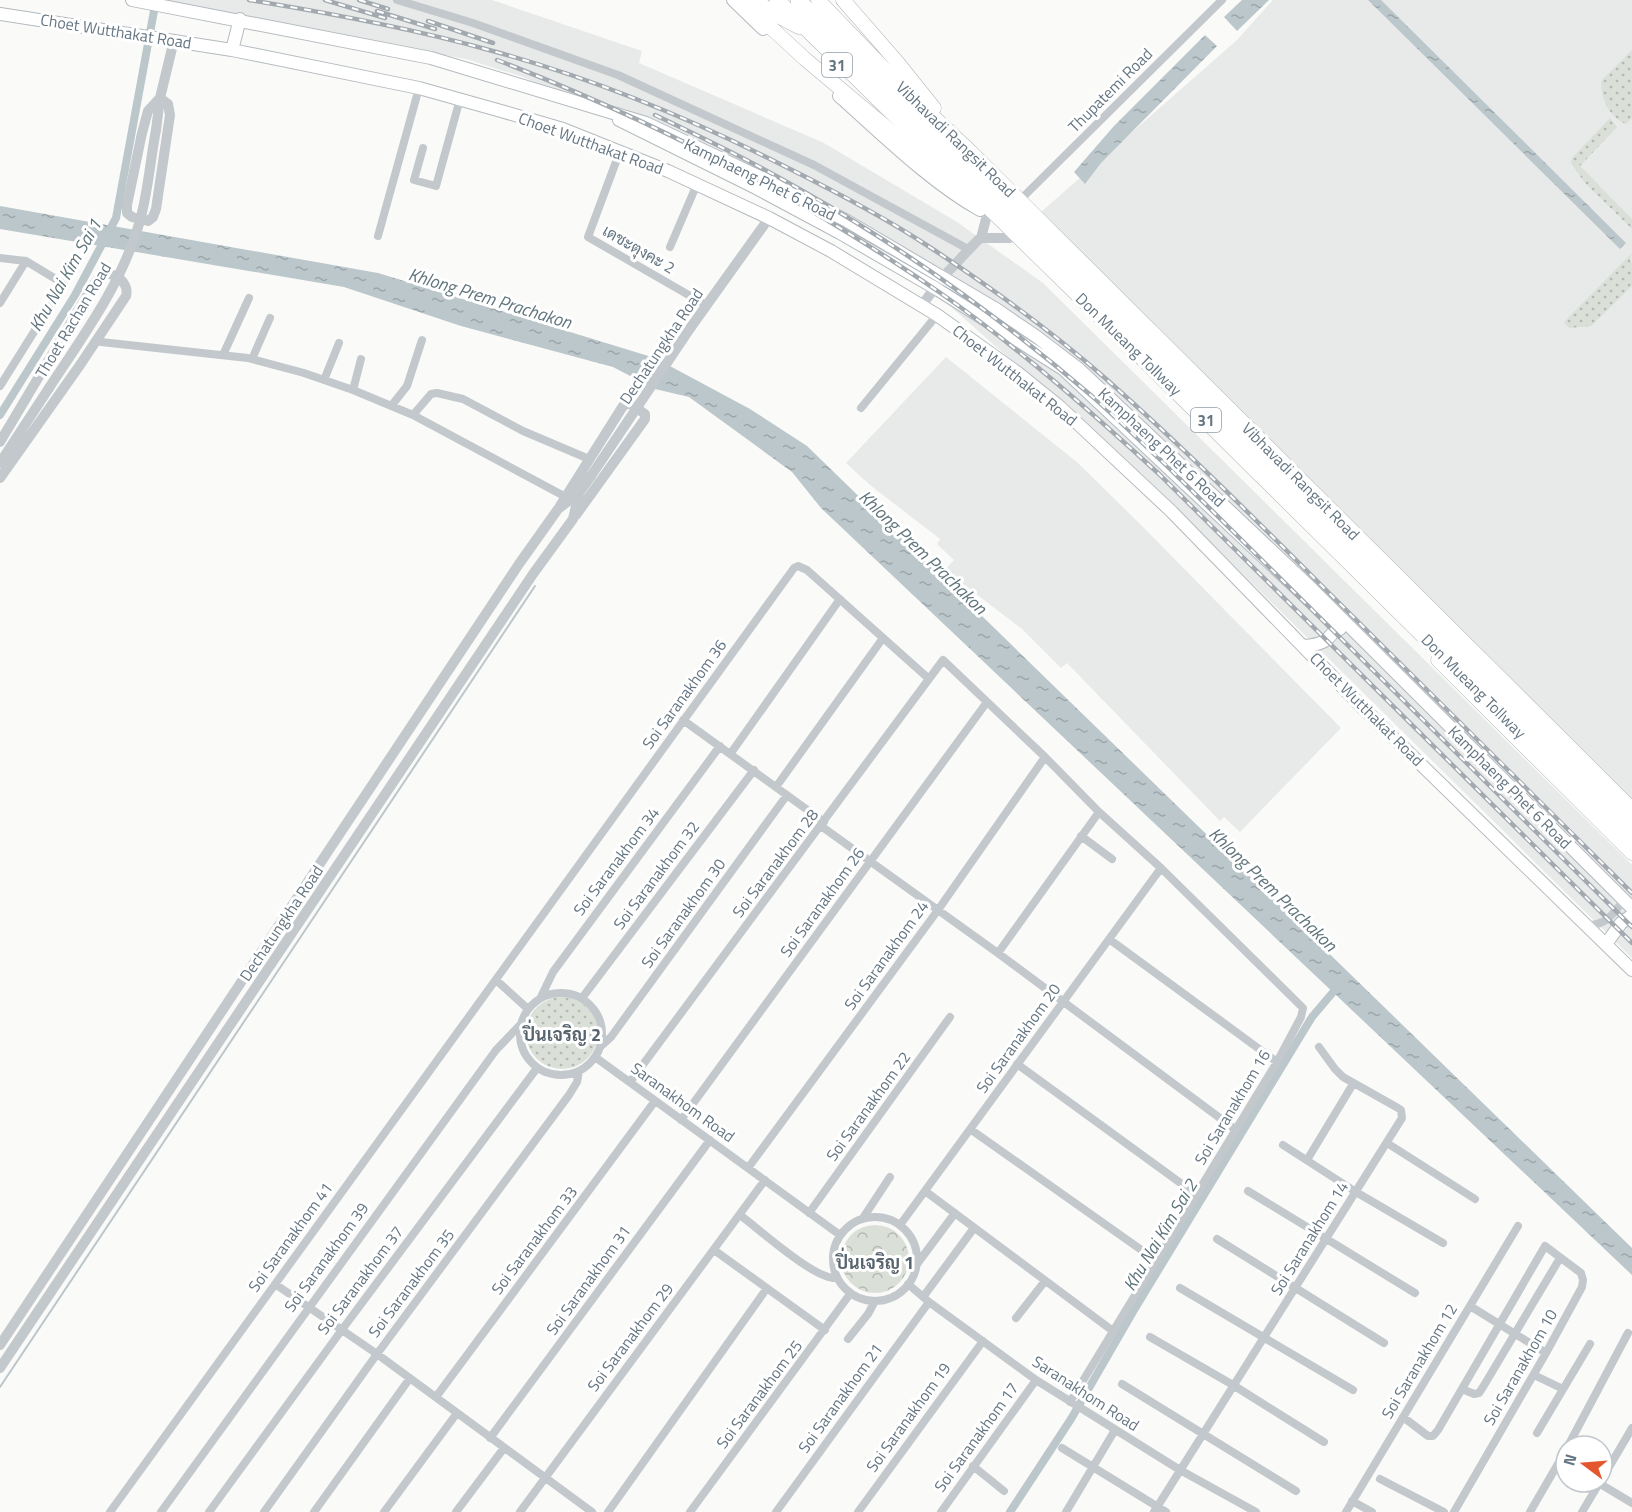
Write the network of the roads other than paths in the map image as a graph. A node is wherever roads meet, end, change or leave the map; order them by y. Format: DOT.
graph roads {
  1 [pos="132,0"];
  2 [pos="397,0"];
  3 [pos="733,0"];
  4 [pos="741,0"];
  5 [pos="755,0"];
  6 [pos="772,0"];
  7 [pos="777,0"];
  8 [pos="798,0"];
  9 [pos="818,0"];
  10 [pos="843,0"];
  11 [pos="1222,0"];
  12 [pos="0,14"];
  13 [pos="240,19"];
  14 [pos="799,27"];
  15 [pos="174,40"];
  16 [pos="232,50"];
  17 [pos="419,88"];
  18 [pos="160,98"];
  19 [pos="460,99"];
  20 [pos="603,111"];
  21 [pos="423,148"];
  22 [pos="620,151"];
  23 [pos="971,152"];
  24 [pos="697,184"];
  25 [pos="961,190"];
  26 [pos="1019,201"];
  27 [pos="983,212"];
  28 [pos="769,218"];
  29 [pos="378,236"];
  30 [pos="1010,238"];
  31 [pos="975,244"];
  32 [pos="670,247"];
  33 [pos="0,258"];
  34 [pos="26,261"];
  35 [pos="943,277"];
  36 [pos="935,288"];
  37 [pos="249,298"];
  38 [pos="0,303"];
  39 [pos="706,305"];
  40 [pos="922,305"];
  41 [pos="937,315"];
  42 [pos="270,318"];
  43 [pos="422,340"];
  44 [pos="101,342"];
  45 [pos="339,343"];
  46 [pos="223,355"];
  47 [pos="252,359"];
  48 [pos="361,359"];
  49 [pos="324,380"];
  50 [pos="0,386"];
  51 [pos="353,390"];
  52 [pos="392,405"];
  53 [pos="861,408"];
  54 [pos="413,415"];
  55 [pos="0,442"];
  56 [pos="589,459"];
  57 [pos="0,463"];
  58 [pos="0,478"];
  59 [pos="579,492"];
  60 [pos="564,496"];
  61 [pos="558,509"];
  62 [pos="573,519"];
  63 [pos="840,599"];
  64 [pos="1337,625"];
  65 [pos="883,638"];
  66 [pos="1304,646"];
  67 [pos="928,678"];
  68 [pos="987,702"];
  69 [pos="683,720"];
  70 [pos="720,746"];
  71 [pos="731,753"];
  72 [pos="1046,757"];
  73 [pos="754,770"];
  74 [pos="776,787"];
  75 [pos="787,795"];
  76 [pos="1632,809"];
  77 [pos="1099,812"];
  78 [pos="823,824"];
  79 [pos="1632,826"];
  80 [pos="1081,836"];
  81 [pos="1632,842"];
  82 [pos="1632,852"];
  83 [pos="1112,859"];
  84 [pos="871,861"];
  85 [pos="1161,868"];
  86 [pos="1626,906"];
  87 [pos="938,910"];
  88 [pos="1632,915"];
  89 [pos="1588,926"];
  90 [pos="276,932"];
  91 [pos="1109,939"];
  92 [pos="288,940"];
  93 [pos="1606,944"];
  94 [pos="998,953"];
  95 [pos="1632,970"];
  96 [pos="496,981"];
  97 [pos="541,998"];
  98 [pos="582,998"];
  99 [pos="1063,1002"];
  100 [pos="528,1009"];
  101 [pos="950,1017"];
  102 [pos="521,1024"];
  103 [pos="600,1046"];
  104 [pos="1319,1047"];
  105 [pos="595,1057"];
  106 [pos="1277,1062"];
  107 [pos="1017,1064"];
  108 [pos="537,1068"];
  109 [pos="579,1071"];
  110 [pos="630,1082"];
  111 [pos="1353,1084"];
  112 [pos="655,1101"];
  113 [pos="681,1120"];
  114 [pos="970,1129"];
  115 [pos="1236,1130"];
  116 [pos="710,1140"];
  117 [pos="1387,1143"];
  118 [pos="1283,1146"];
  119 [pos="1307,1160"];
  120 [pos="748,1168"];
  121 [pos="890,1177"];
  122 [pos="765,1180"];
  123 [pos="925,1191"];
  124 [pos="1248,1191"];
  125 [pos="1356,1192"];
  126 [pos="1197,1195"];
  127 [pos="1475,1199"];
  128 [pos="809,1213"];
  129 [pos="955,1213"];
  130 [pos="740,1215"];
  131 [pos="863,1218"];
  132 [pos="84,1219"];
  133 [pos="900,1225"];
  134 [pos="1518,1226"];
  135 [pos="94,1227"];
  136 [pos="974,1228"];
  137 [pos="840,1235"];
  138 [pos="1217,1239"];
  139 [pos="1326,1240"];
  140 [pos="1443,1243"];
  141 [pos="714,1250"];
  142 [pos="1560,1258"];
  143 [pos="1157,1261"];
  144 [pos="917,1264"];
  145 [pos="837,1278"];
  146 [pos="1045,1281"];
  147 [pos="275,1284"];
  148 [pos="909,1284"];
  149 [pos="767,1288"];
  150 [pos="1180,1288"];
  151 [pos="1295,1288"];
  152 [pos="1415,1293"];
  153 [pos="850,1294"];
  154 [pos="926,1300"];
  155 [pos="875,1302"];
  156 [pos="1470,1306"];
  157 [pos="308,1307"];
  158 [pos="1016,1318"];
  159 [pos="1500,1325"];
  160 [pos="825,1330"];
  161 [pos="340,1331"];
  162 [pos="1113,1331"];
  163 [pos="1628,1333"];
  164 [pos="1515,1335"];
  165 [pos="1150,1337"];
  166 [pos="1263,1338"];
  167 [pos="848,1339"];
  168 [pos="983,1341"];
  169 [pos="1384,1343"];
  170 [pos="1590,1344"];
  171 [pos="0,1345"];
  172 [pos="1546,1353"];
  173 [pos="377,1354"];
  174 [pos="0,1368"];
  175 [pos="1534,1374"];
  176 [pos="410,1378"];
  177 [pos="1036,1380"];
  178 [pos="1122,1384"];
  179 [pos="1233,1385"];
  180 [pos="1462,1389"];
  181 [pos="1563,1389"];
  182 [pos="1353,1390"];
  183 [pos="436,1397"];
  184 [pos="1074,1405"];
  185 [pos="457,1413"];
  186 [pos="1403,1417"];
  187 [pos="1632,1428"];
  188 [pos="1115,1430"];
  189 [pos="1203,1432"];
  190 [pos="1537,1433"];
  191 [pos="1574,1434"];
  192 [pos="490,1438"];
  193 [pos="1324,1442"];
  194 [pos="504,1448"];
  195 [pos="1062,1448"];
  196 [pos="1614,1458"];
  197 [pos="973,1466"];
  198 [pos="1093,1467"];
  199 [pos="1180,1470"];
  200 [pos="1554,1476"];
  201 [pos="544,1478"];
  202 [pos="1380,1479"];
  203 [pos="1004,1491"];
  204 [pos="1296,1491"];
  205 [pos="1614,1491"];
  206 [pos="1593,1494"];
  207 [pos="1352,1501"];
  208 [pos="1632,1503"];
  209 [pos="1155,1509"];
  210 [pos="1242,1509"];
  211 [pos="110,1512"];
  212 [pos="161,1512"];
  213 [pos="209,1512"];
  214 [pos="264,1512"];
  215 [pos="314,1512"];
  216 [pos="384,1512"];
  217 [pos="456,1512"];
  218 [pos="520,1512"];
  219 [pos="592,1512"];
  220 [pos="608,1512"];
  221 [pos="690,1512"];
  222 [pos="776,1512"];
  223 [pos="858,1512"];
  224 [pos="941,1512"];
  225 [pos="1066,1512"];
  226 [pos="1166,1512"];
  227 [pos="1256,1512"];
  228 [pos="1346,1512"];
  229 [pos="1372,1512"];
  230 [pos="1444,1512"];
  231 [pos="1454,1512"];
  232 [pos="1530,1512"];
  233 [pos="1582,1512"];
  1 -- 13 [label="main road, Kamphaeng Phet 6 Road"];
  2 -- 31 [label="street"];
  3 -- 27 [label="main road, Vibhavadi Rangsit Road / 31"];
  4 -- 25 [label="highway"];
  5 -- 14 [label="highway"];
  6 -- 14 [label="highway, Vibhavadi Rangsit Road / 31"];
  7 -- 81 [label="highway, Don Mueang Tollway / 31"];
  8 -- 79 [label="highway, Don Mueang Tollway / 31"];
  9 -- 23 [label="highway, Vibhavadi Rangsit Road / 31"];
  10 -- 23 [label="highway"];
  11 -- 26 [label="street, Thupatemi Road"];
  12 -- 15 [label="main road, Choet Wutthakat Road"];
  13 -- 16 [label="main road"];
  13 -- 20 [label="main road, Kamphaeng Phet 6 Road"];
  14 -- 25 [label="highway, Vibhavadi Rangsit Road / 31"];
  15 -- 16 [label="main road, Choet Wutthakat Road"];
  15 -- 18 [label="street, Thoet Rachan Road"];
  16 -- 17 [label="main road, Choet Wutthakat Road"];
  17 -- 19 [label="main road, Choet Wutthakat Road"];
  17 -- 29 [label="street"];
  18 -- 18 [label="street"];
  18 -- 57 [label="street, Thoet Rachan Road, bridge"];
  19 -- 21 [label="street"];
  19 -- 22 [label="main road, Choet Wutthakat Road"];
  20 -- 35 [label="main road, Kamphaeng Phet 6 Road"];
  20 -- 36 [label="main road, Kamphaeng Phet 6 Road"];
  22 -- 24 [label="main road, Choet Wutthakat Road"];
  22 -- 39 [label="street, เดชะตุงคะ 2"];
  23 -- 26 [label="highway, Vibhavadi Rangsit Road / 31"];
  24 -- 28 [label="main road, Choet Wutthakat Road"];
  24 -- 32 [label="street"];
  25 -- 27 [label="highway, Vibhavadi Rangsit Road / 31"];
  26 -- 76 [label="highway, Vibhavadi Rangsit Road / 31"];
  27 -- 30 [label="highway, Vibhavadi Rangsit Road / 31"];
  27 -- 31 [label="street"];
  28 -- 39 [label="street, Dechatungkha Road"];
  28 -- 40 [label="main road, Choet Wutthakat Road"];
  30 -- 31 [label="street"];
  30 -- 82 [label="highway, Vibhavadi Rangsit Road / 31"];
  31 -- 35 [label="street"];
  33 -- 34 [label="street"];
  34 -- 38 [label="street"];
  34 -- 50 [label="street"];
  35 -- 36 [label="street"];
  35 -- 86 [label="main road, Kamphaeng Phet 6 Road"];
  36 -- 40 [label="street"];
  36 -- 64 [label="main road, Kamphaeng Phet 6 Road"];
  37 -- 46 [label="street"];
  39 -- 59 [label="street, Dechatungkha Road, bridge"];
  40 -- 41 [label="main road, Choet Wutthakat Road"];
  41 -- 53 [label="street"];
  41 -- 66 [label="main road, Choet Wutthakat Road"];
  42 -- 47 [label="street"];
  43 -- 52 [label="street"];
  44 -- 46 [label="street"];
  45 -- 49 [label="street"];
  46 -- 47 [label="street"];
  47 -- 49 [label="street"];
  48 -- 51 [label="street"];
  49 -- 51 [label="street"];
  51 -- 52 [label="street"];
  52 -- 54 [label="street"];
  54 -- 56 [label="street"];
  54 -- 60 [label="street"];
  55 -- 58 [label="street"];
  56 -- 60 [label="street"];
  56 -- 62 [label="street"];
  59 -- 61 [label="street, Dechatungkha Road"];
  59 -- 62 [label="street, Dechatungkha Road"];
  60 -- 61 [label="street"];
  61 -- 90 [label="street, Dechatungkha Road"];
  62 -- 92 [label="street, Dechatungkha Road"];
  63 -- 65 [label="street, Soi Saranakhom 36"];
  63 -- 69 [label="street, Soi Saranakhom 36"];
  63 -- 71 [label="street"];
  64 -- 66 [label="main road"];
  64 -- 86 [label="main road, Kamphaeng Phet 6 Road"];
  65 -- 67 [label="street, Soi Saranakhom 36"];
  65 -- 74 [label="street"];
  66 -- 89 [label="main road, Choet Wutthakat Road"];
  67 -- 68 [label="street, Soi Saranakhom 28"];
  67 -- 78 [label="street, Soi Saranakhom 28"];
  68 -- 72 [label="street"];
  68 -- 84 [label="street, Soi Saranakhom 26"];
  69 -- 70 [label="street"];
  69 -- 96 [label="street, Soi Saranakhom 36"];
  70 -- 71 [label="street"];
  70 -- 97 [label="street, Soi Saranakhom 34"];
  71 -- 73 [label="street"];
  72 -- 77 [label="street"];
  72 -- 87 [label="street, Soi Saranakhom 24"];
  73 -- 74 [label="street"];
  73 -- 98 [label="street, Soi Saranakhom 32"];
  74 -- 75 [label="street"];
  75 -- 78 [label="street"];
  75 -- 103 [label="street, Soi Saranakhom 30"];
  77 -- 80 [label="street"];
  77 -- 85 [label="street"];
  78 -- 84 [label="street"];
  78 -- 110 [label="street, Soi Saranakhom 28"];
  80 -- 83 [label="street"];
  80 -- 94 [label="street"];
  84 -- 87 [label="street"];
  84 -- 113 [label="street, Soi Saranakhom 26"];
  85 -- 91 [label="street, Soi Saranakhom 20"];
  85 -- 106 [label="street, Soi Saranakhom 16"];
  86 -- 88 [label="main road, Kamphaeng Phet 6 Road"];
  86 -- 89 [label="street"];
  87 -- 94 [label="street"];
  87 -- 120 [label="street, Soi Saranakhom 24"];
  88 -- 93 [label="main road"];
  89 -- 93 [label="main road, Choet Wutthakat Road"];
  90 -- 92 [label="street"];
  90 -- 132 [label="street, Dechatungkha Road"];
  91 -- 99 [label="street, Soi Saranakhom 20"];
  91 -- 106 [label="street"];
  92 -- 135 [label="street, Dechatungkha Road"];
  93 -- 95 [label="main road, Choet Wutthakat Road"];
  94 -- 99 [label="street"];
  96 -- 100 [label="street"];
  96 -- 147 [label="street, Soi Saranakhom 41"];
  97 -- 98 [label="street"];
  97 -- 100 [label="street"];
  98 -- 103 [label="street"];
  99 -- 107 [label="street, Soi Saranakhom 20"];
  99 -- 115 [label="street"];
  100 -- 102 [label="street"];
  101 -- 128 [label="street, Soi Saranakhom 22"];
  102 -- 108 [label="street"];
  102 -- 157 [label="street, Soi Saranakhom 39"];
  103 -- 105 [label="street"];
  104 -- 111 [label="street, Soi Saranakhom 14"];
  105 -- 109 [label="street"];
  105 -- 110 [label="street, Saranakhom Road"];
  106 -- 115 [label="street, Soi Saranakhom 16"];
  107 -- 114 [label="street, Soi Saranakhom 20"];
  107 -- 126 [label="street"];
  108 -- 109 [label="street"];
  108 -- 161 [label="street, Soi Saranakhom 37"];
  109 -- 173 [label="street, Soi Saranakhom 35"];
  110 -- 112 [label="street, Saranakhom Road"];
  111 -- 117 [label="street, Soi Saranakhom 14"];
  111 -- 119 [label="street"];
  112 -- 113 [label="street, Saranakhom Road"];
  112 -- 183 [label="street, Soi Saranakhom 33"];
  113 -- 116 [label="street, Saranakhom Road"];
  114 -- 123 [label="street, Soi Saranakhom 20"];
  114 -- 143 [label="street"];
  115 -- 126 [label="street, Soi Saranakhom 16"];
  116 -- 120 [label="street, Saranakhom Road"];
  116 -- 192 [label="street, Soi Saranakhom 31"];
  117 -- 125 [label="street, Soi Saranakhom 14"];
  117 -- 127 [label="street"];
  118 -- 119 [label="street"];
  119 -- 125 [label="street"];
  120 -- 122 [label="street, Saranakhom Road"];
  121 -- 131 [label="street"];
  122 -- 128 [label="street, Saranakhom Road"];
  122 -- 130 [label="street, Soi Saranakhom 29"];
  123 -- 129 [label="street"];
  123 -- 133 [label="street, Soi Saranakhom 20"];
  124 -- 139 [label="street"];
  125 -- 139 [label="street, Soi Saranakhom 14"];
  125 -- 140 [label="street"];
  126 -- 143 [label="street, Soi Saranakhom 16"];
  128 -- 137 [label="street, Saranakhom Road"];
  129 -- 136 [label="street"];
  129 -- 144 [label="street"];
  130 -- 141 [label="street, Soi Saranakhom 29"];
  130 -- 145 [label="street"];
  131 -- 133 [label="street"];
  131 -- 137 [label="street"];
  132 -- 135 [label="street"];
  132 -- 171 [label="street, Dechatungkha Road"];
  133 -- 144 [label="street"];
  134 -- 156 [label="street, Soi Saranakhom 12"];
  135 -- 174 [label="street, Dechatungkha Road"];
  136 -- 146 [label="street"];
  136 -- 154 [label="street, Soi Saranakhom 21"];
  137 -- 145 [label="street"];
  138 -- 151 [label="street"];
  139 -- 151 [label="street, Soi Saranakhom 14"];
  139 -- 152 [label="street"];
  141 -- 149 [label="street"];
  141 -- 201 [label="street, Soi Saranakhom 29"];
  142 -- 159 [label="street, Soi Saranakhom 10"];
  142 -- 164 [label="street"];
  142 -- 172 [label="street, Soi Saranakhom 10"];
  143 -- 162 [label="street, Soi Saranakhom 16"];
  144 -- 148 [label="street"];
  145 -- 153 [label="street"];
  146 -- 158 [label="street"];
  146 -- 162 [label="street"];
  147 -- 157 [label="street"];
  147 -- 211 [label="street, Soi Saranakhom 41"];
  148 -- 154 [label="street, Saranakhom Road"];
  148 -- 155 [label="street"];
  149 -- 160 [label="street"];
  149 -- 220 [label="street"];
  150 -- 166 [label="street"];
  151 -- 166 [label="street, Soi Saranakhom 14"];
  151 -- 169 [label="street"];
  153 -- 155 [label="street"];
  153 -- 160 [label="street, Soi Saranakhom 25"];
  154 -- 168 [label="street, Saranakhom Road"];
  154 -- 222 [label="street, Soi Saranakhom 21"];
  155 -- 167 [label="street"];
  156 -- 159 [label="street"];
  156 -- 186 [label="street, Soi Saranakhom 12"];
  157 -- 161 [label="street"];
  157 -- 212 [label="street, Soi Saranakhom 39"];
  159 -- 164 [label="street"];
  159 -- 180 [label="street"];
  160 -- 221 [label="street, Soi Saranakhom 25"];
  161 -- 173 [label="street"];
  161 -- 213 [label="street, Soi Saranakhom 37"];
  162 -- 184 [label="street, Soi Saranakhom 16"];
  163 -- 191 [label="street"];
  164 -- 172 [label="street"];
  164 -- 180 [label="street"];
  165 -- 179 [label="street"];
  166 -- 179 [label="street, Soi Saranakhom 14"];
  166 -- 182 [label="street"];
  168 -- 177 [label="street, Saranakhom Road"];
  168 -- 223 [label="street, Soi Saranakhom 19"];
  170 -- 181 [label="street"];
  172 -- 175 [label="street, Soi Saranakhom 10"];
  173 -- 176 [label="street"];
  173 -- 214 [label="street, Soi Saranakhom 35"];
  175 -- 181 [label="street"];
  175 -- 231 [label="street, Soi Saranakhom 10"];
  176 -- 183 [label="street"];
  176 -- 215 [label="street"];
  177 -- 184 [label="street, Saranakhom Road"];
  177 -- 197 [label="street, Soi Saranakhom 17"];
  178 -- 189 [label="street"];
  179 -- 189 [label="street, Soi Saranakhom 14"];
  179 -- 193 [label="street"];
  180 -- 186 [label="street"];
  181 -- 190 [label="street"];
  183 -- 185 [label="street"];
  184 -- 188 [label="street, Saranakhom Road"];
  185 -- 192 [label="street"];
  185 -- 216 [label="street"];
  186 -- 207 [label="street, Soi Saranakhom 12"];
  187 -- 196 [label="street"];
  188 -- 198 [label="street"];
  188 -- 199 [label="street, Saranakhom Road"];
  189 -- 199 [label="street, Soi Saranakhom 14"];
  189 -- 204 [label="street"];
  192 -- 194 [label="street"];
  194 -- 201 [label="street"];
  194 -- 217 [label="street"];
  195 -- 198 [label="street"];
  197 -- 203 [label="street"];
  197 -- 224 [label="street, Soi Saranakhom 17"];
  198 -- 209 [label="street"];
  198 -- 225 [label="street"];
  199 -- 209 [label="street, Soi Saranakhom 14"];
  199 -- 210 [label="street, Saranakhom Road"];
  200 -- 232 [label="street"];
  201 -- 218 [label="street, Soi Saranakhom 29"];
  201 -- 219 [label="street"];
  202 -- 230 [label="street"];
  205 -- 208 [label="street"];
  206 -- 233 [label="street"];
  207 -- 228 [label="street, Soi Saranakhom 12"];
  207 -- 229 [label="street"];
  209 -- 226 [label="street"];
  210 -- 227 [label="street, Saranakhom Road"];
}
